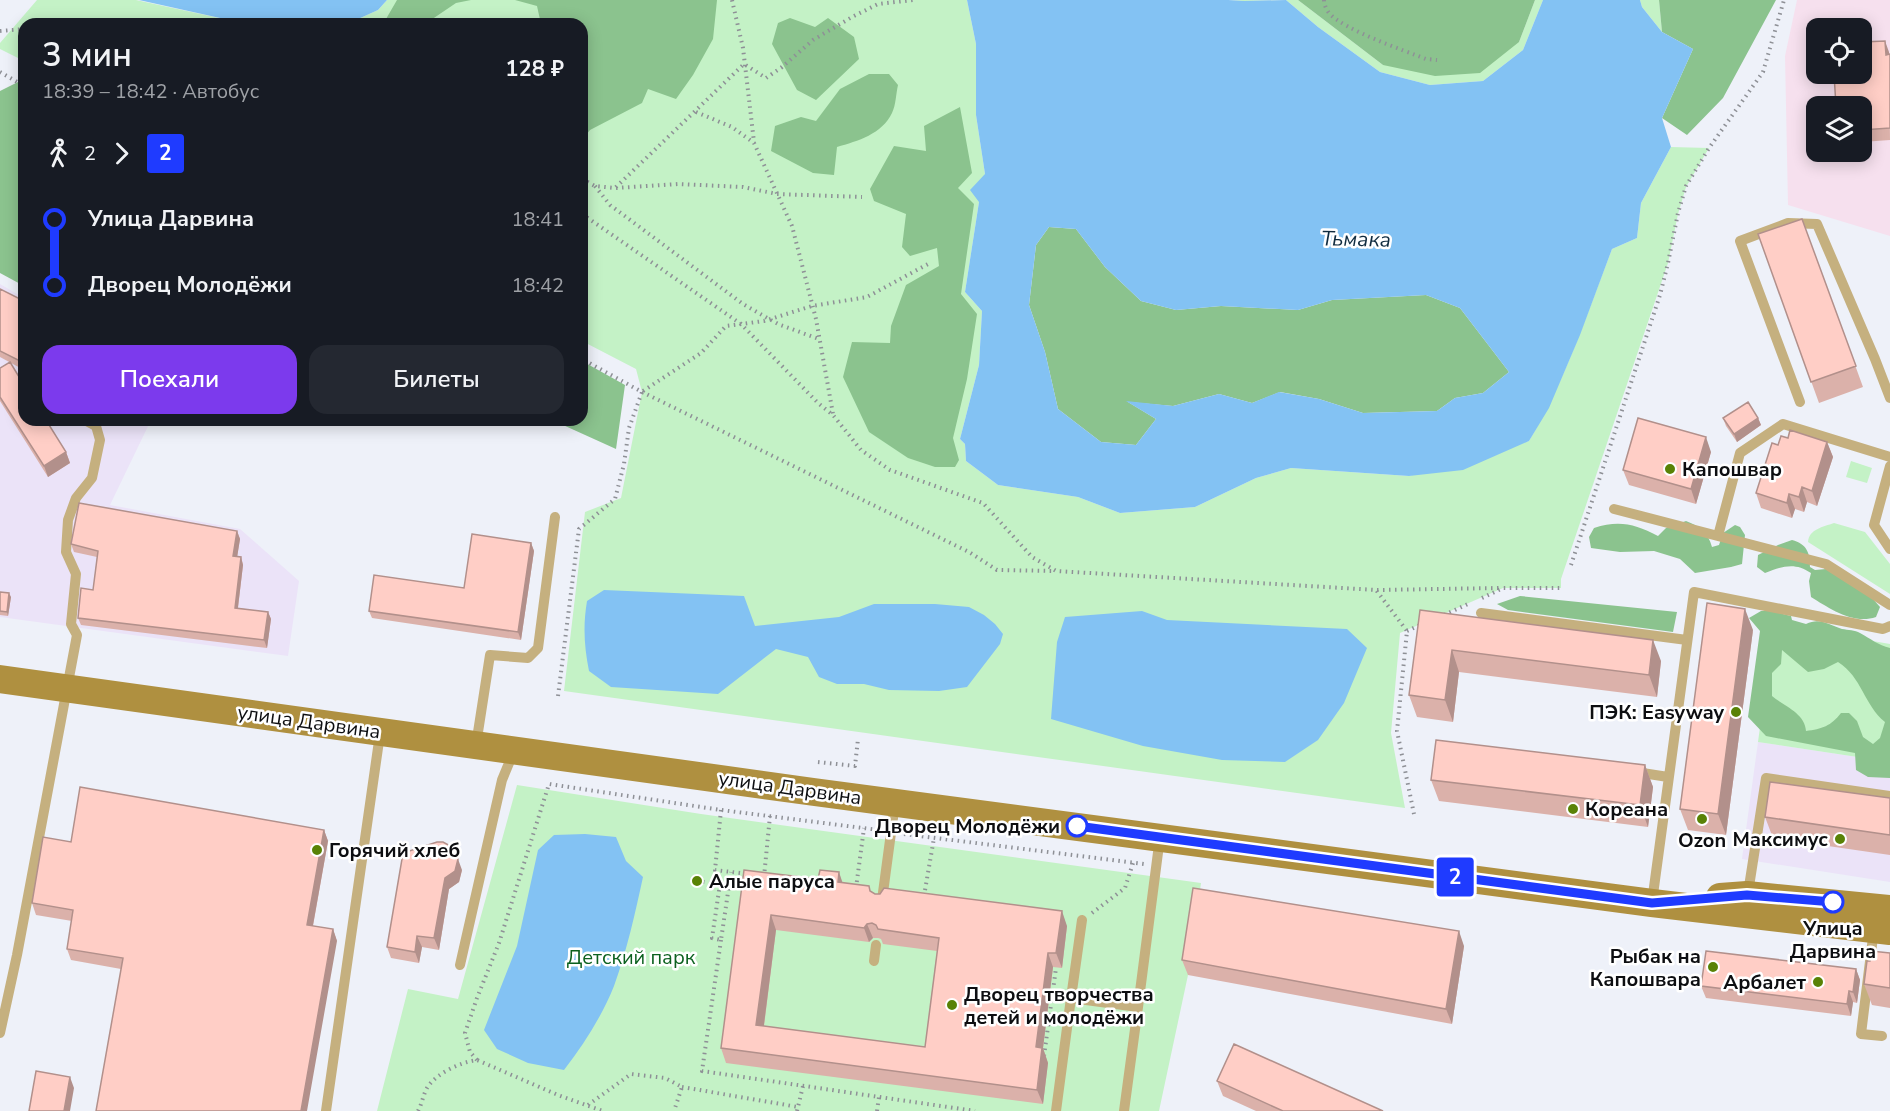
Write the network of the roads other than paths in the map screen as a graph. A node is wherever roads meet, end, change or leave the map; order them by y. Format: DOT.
graph roads {
  1 [pos="1890,398"];
  2 [pos="1800,402"];
  3 [pos="96,426"];
  4 [pos="1890,457"];
  5 [pos="1890,466"];
  6 [pos="1614,510"];
  7 [pos="555,517"];
  8 [pos="1718,536"];
  9 [pos="1890,549"];
  10 [pos="1890,605"];
  11 [pos="1481,613"];
  12 [pos="1890,627"];
  13 [pos="1687,640"];
  14 [pos="0,679"];
  15 [pos="67,689"];
  16 [pos="380,731"];
  17 [pos="476,745"];
  18 [pos="514,751"];
  19 [pos="1622,771"];
  20 [pos="1668,777"];
  21 [pos="1890,796"];
  22 [pos="895,803"];
  23 [pos="1160,837"];
  24 [pos="1747,895"];
  25 [pos="882,902"];
  26 [pos="1652,903"];
  27 [pos="1082,920"];
  28 [pos="1885,923"];
  29 [pos="876,945"];
  30 [pos="874,961"];
  31 [pos="460,965"];
  32 [pos="1071,998"];
  33 [pos="1138,1007"];
  34 [pos="0,1033"];
  35 [pos="1882,1036"];
  36 [pos="326,1111"];
  37 [pos="1056,1111"];
  38 [pos="1124,1111"];
  1 -- 2 [label="lane"];
  3 -- 15 [label="lane"];
  4 -- 8 [label="lane"];
  5 -- 9 [label="lane"];
  6 -- 8 [label="lane"];
  7 -- 17 [label="lane"];
  8 -- 10 [label="lane"];
  11 -- 13 [label="lane"];
  12 -- 13 [label="lane"];
  13 -- 20 [label="lane"];
  14 -- 15 [label="main road, улица Дарвина"];
  15 -- 16 [label="main road, улица Дарвина"];
  15 -- 34 [label="lane"];
  16 -- 17 [label="main road, улица Дарвина"];
  16 -- 36 [label="lane"];
  17 -- 18 [label="main road, улица Дарвина"];
  18 -- 22 [label="main road, улица Дарвина"];
  18 -- 31 [label="lane"];
  19 -- 20 [label="lane"];
  20 -- 26 [label="lane"];
  21 -- 24 [label="lane"];
  22 -- 23 [label="main road, улица Дарвина"];
  22 -- 25 [label="lane"];
  23 -- 26 [label="main road, улица Дарвина"];
  23 -- 33 [label="lane"];
  24 -- 26 [label="main road, улица Дарвина"];
  24 -- 28 [label="main road, улица Дарвина"];
  26 -- 28 [label="main road, улица Дарвина"];
  27 -- 32 [label="lane"];
  28 -- 35 [label="lane"];
  29 -- 30 [label="lane"];
  32 -- 33 [label="lane"];
  32 -- 37 [label="lane"];
  33 -- 38 [label="lane"];
}
